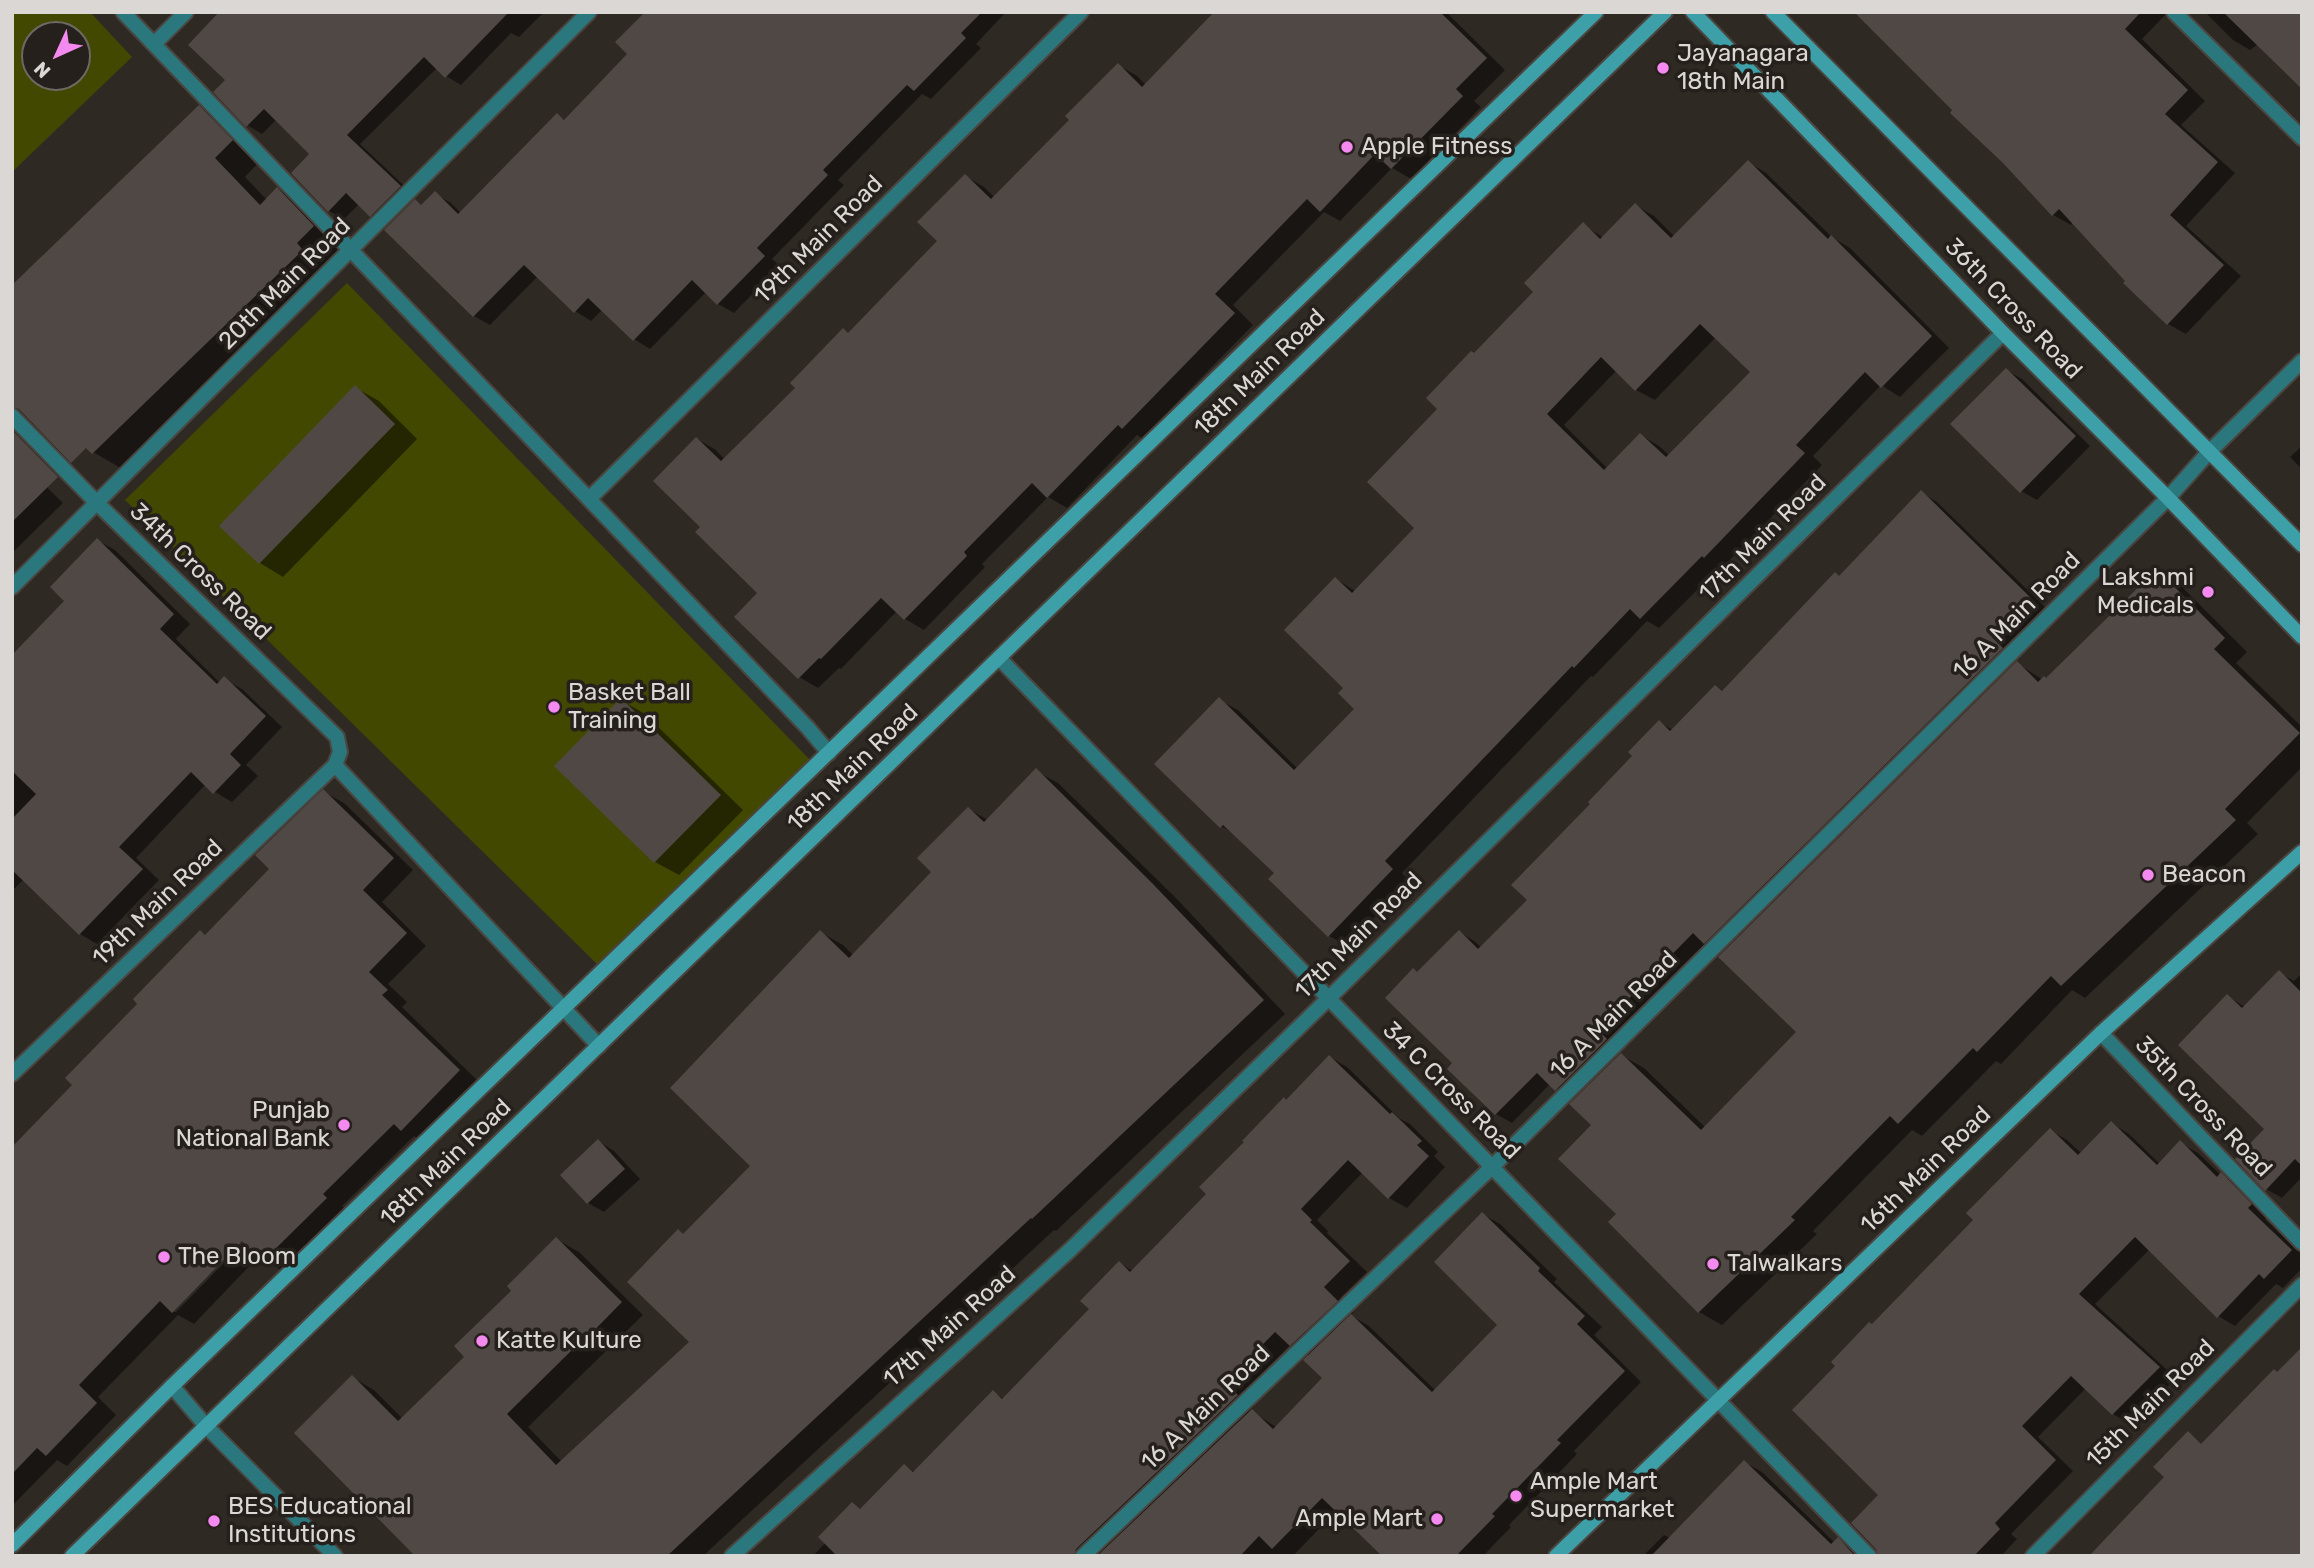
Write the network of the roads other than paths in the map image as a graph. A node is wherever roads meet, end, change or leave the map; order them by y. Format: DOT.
graph roads {
  1 [pos="123,12"];
  2 [pos="186,12"];
  3 [pos="589,12"];
  4 [pos="1081,12"];
  5 [pos="1596,12"];
  6 [pos="1665,12"];
  7 [pos="1693,12"];
  8 [pos="1773,12"];
  9 [pos="2174,12"];
  10 [pos="153,44"];
  11 [pos="2302,138"];
  12 [pos="351,251"];
  13 [pos="2003,332"];
  14 [pos="2302,361"];
  15 [pos="12,416"];
  16 [pos="2210,452"];
  17 [pos="2168,498"];
  18 [pos="589,499"];
  19 [pos="97,503"];
  20 [pos="2302,545"];
  21 [pos="12,587"];
  22 [pos="2302,637"];
  23 [pos="999,658"];
  24 [pos="829,753"];
  25 [pos="335,765"];
  26 [pos="2302,852"];
  27 [pos="1328,999"];
  28 [pos="563,1009"];
  29 [pos="2101,1033"];
  30 [pos="599,1046"];
  31 [pos="12,1074"];
  32 [pos="1493,1166"];
  33 [pos="2302,1243"];
  34 [pos="2302,1285"];
  35 [pos="172,1386"];
  36 [pos="1718,1400"];
  37 [pos="207,1427"];
  38 [pos="12,1545"];
  39 [pos="72,1556"];
  40 [pos="335,1556"];
  41 [pos="732,1556"];
  42 [pos="1083,1556"];
  43 [pos="1556,1556"];
  44 [pos="1869,1556"];
  45 [pos="2033,1556"];
  1 -- 10 [label="street"];
  2 -- 10 [label="street"];
  3 -- 12 [label="street, 20th Main Road"];
  4 -- 18 [label="street, 19th Main Road"];
  5 -- 24 [label="main road, 18th Main Road"];
  6 -- 23 [label="main road, 18th Main Road"];
  7 -- 13 [label="main road, 36th Cross Road"];
  8 -- 16 [label="main road, 36th Cross Road"];
  9 -- 11 [label="street"];
  10 -- 12 [label="street"];
  12 -- 18 [label="street"];
  12 -- 19 [label="street, 20th Main Road"];
  13 -- 17 [label="main road, 36th Cross Road"];
  13 -- 27 [label="street, 17th Main Road"];
  14 -- 16 [label="street"];
  15 -- 19 [label="street, 34th Cross Road"];
  16 -- 17 [label="street, 16 A Main Road"];
  16 -- 20 [label="main road, 36th Cross Road"];
  17 -- 22 [label="main road, 36th Cross Road"];
  17 -- 32 [label="street, 16 A Main Road"];
  18 -- 24 [label="street"];
  19 -- 21 [label="street, 20th Main Road"];
  19 -- 25 [label="street, 34th Cross Road"];
  23 -- 27 [label="street, 34 C Cross Road"];
  23 -- 30 [label="main road, 18th Main Road"];
  24 -- 28 [label="main road, 18th Main Road"];
  25 -- 28 [label="street"];
  25 -- 31 [label="street, 19th Main Road"];
  26 -- 29 [label="main road, 16th Main Road"];
  27 -- 32 [label="street, 34 C Cross Road"];
  27 -- 41 [label="street, 17th Main Road"];
  28 -- 30 [label="street"];
  28 -- 35 [label="main road, 18th Main Road"];
  29 -- 33 [label="street, 35th Cross Road"];
  29 -- 36 [label="main road, 16th Main Road"];
  30 -- 37 [label="main road, 18th Main Road"];
  32 -- 36 [label="street, 34 C Cross Road"];
  32 -- 42 [label="street, 16 A Main Road"];
  34 -- 45 [label="street, 15th Main Road"];
  35 -- 37 [label="street"];
  35 -- 38 [label="main road, 18th Main Road"];
  36 -- 43 [label="main road, 16th Main Road"];
  36 -- 44 [label="street, 34 C Cross Road"];
  37 -- 39 [label="main road, 18th Main Road"];
  37 -- 40 [label="street"];
}
